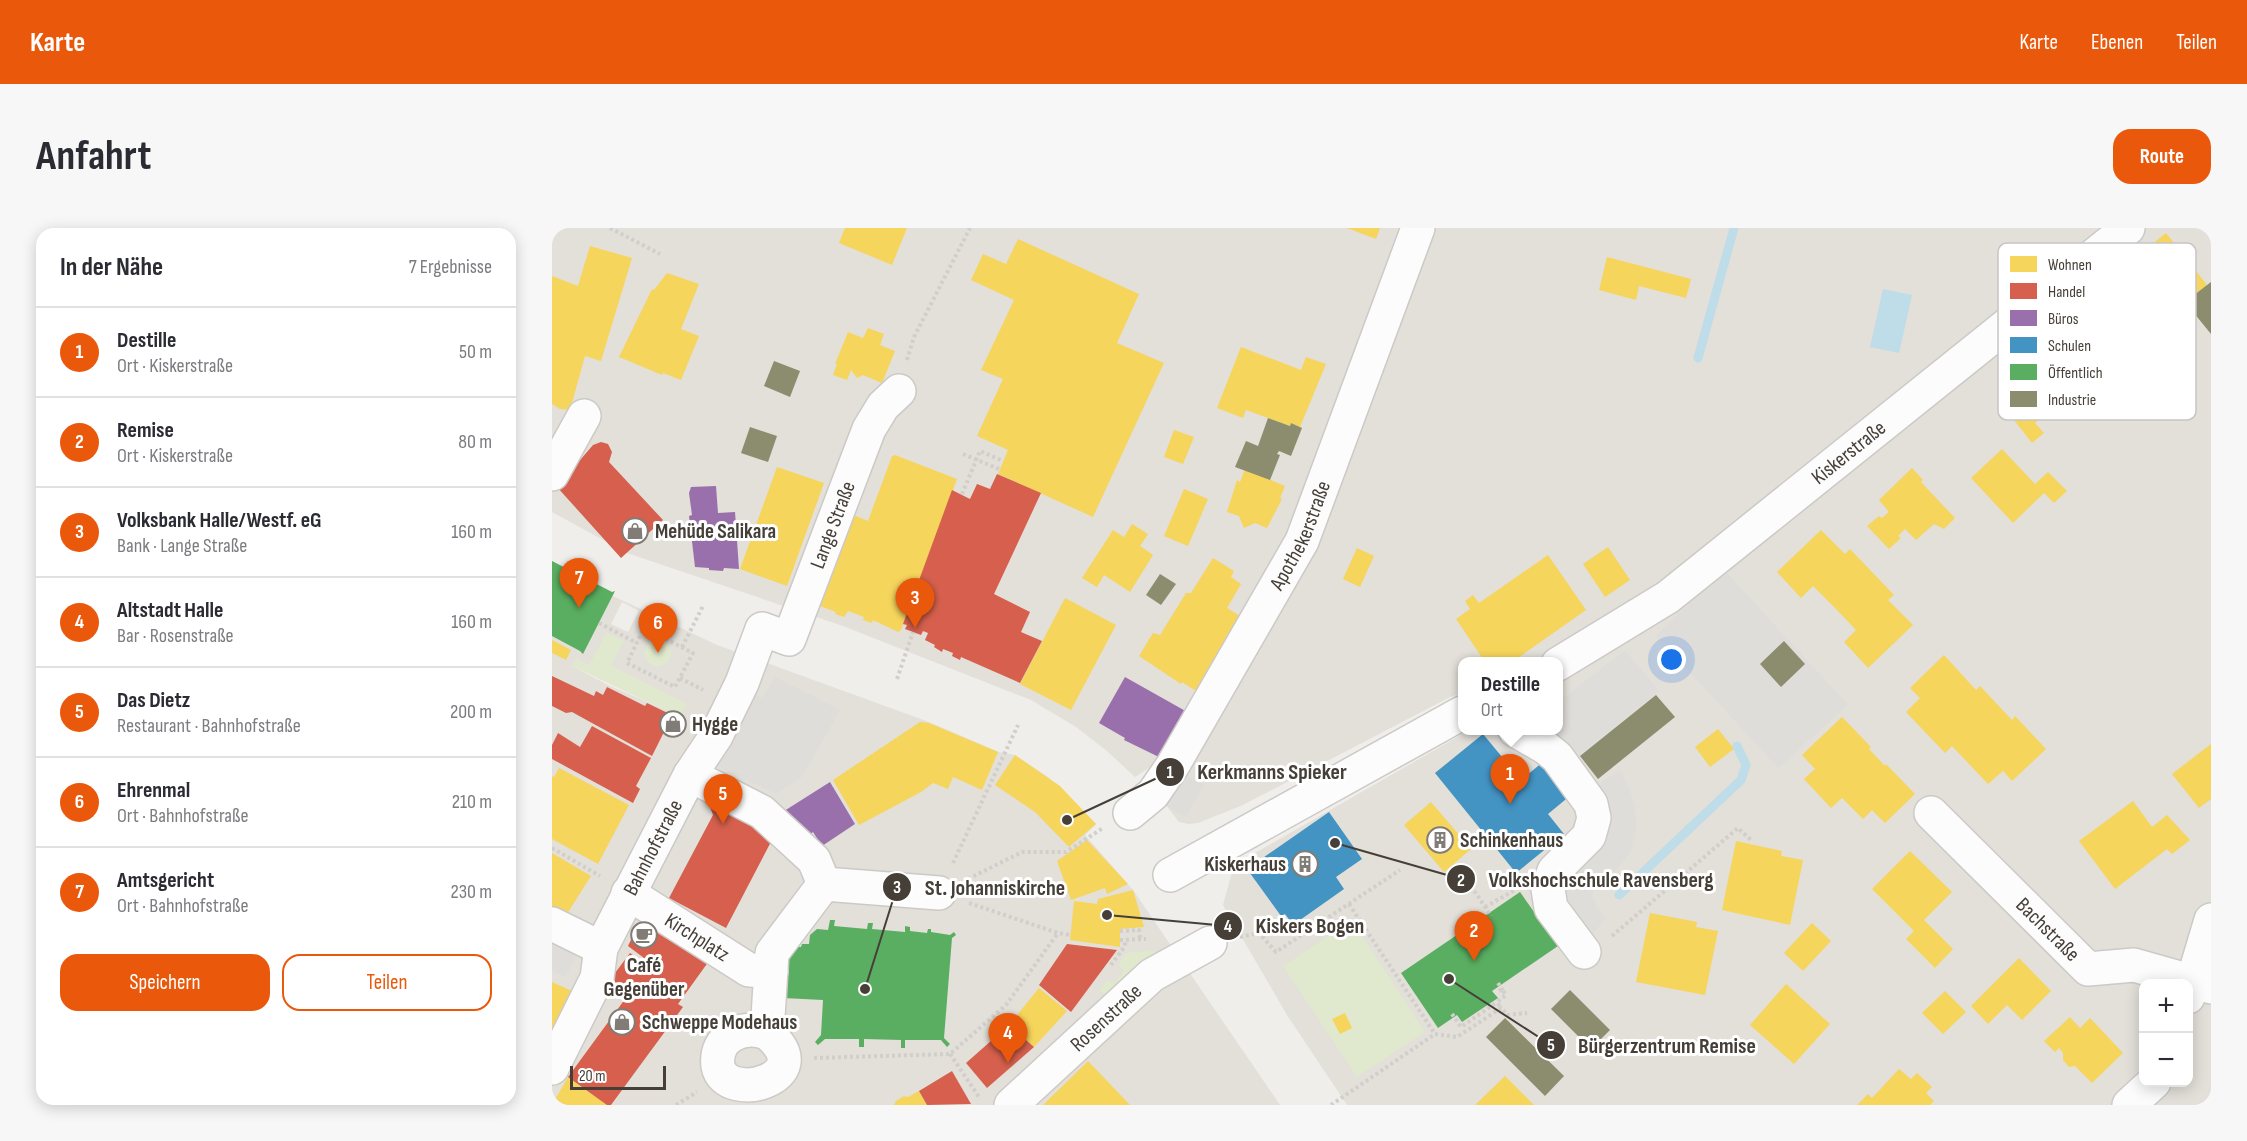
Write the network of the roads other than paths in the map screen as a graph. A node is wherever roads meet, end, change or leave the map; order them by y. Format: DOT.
graph roads {
  1 [pos="1418,228"];
  2 [pos="2128,228"];
  3 [pos="2109,243"];
  4 [pos="1998,332"];
  5 [pos="899,391"];
  6 [pos="584,416"];
  7 [pos="552,474"];
  8 [pos="762,629"];
  9 [pos="1563,661"];
  10 [pos="1458,715"];
  11 [pos="1524,735"];
  12 [pos="690,775"];
  13 [pos="1130,813"];
  14 [pos="1931,813"];
  15 [pos="1170,875"];
  16 [pos="824,884"];
  17 [pos="628,893"];
  18 [pos="939,893"];
  19 [pos="2211,920"];
  20 [pos="552,924"];
  21 [pos="1210,943"];
  22 [pos="601,948"];
  23 [pos="1584,952"];
  24 [pos="771,971"];
  25 [pos="2198,989"];
  26 [pos="775,1046"];
  27 [pos="552,1068"];
  28 [pos="2149,1087"];
  29 [pos="996,1102"];
  30 [pos="2129,1105"];
  1 -- 13 [label="street, Apothekerstraße"];
  2 -- 3 [label="street, Kiskerstraße"];
  4 -- 9 [label="street, Kiskerstraße"];
  5 -- 8 [label="street, Lange Straße"];
  6 -- 7 [label="street"];
  8 -- 12 [label="street, Bahnhofstraße"];
  10 -- 15 [label="street"];
  11 -- 23 [label="street"];
  12 -- 16 [label="street"];
  12 -- 17 [label="street, Bahnhofstraße"];
  14 -- 25 [label="street, Bachstraße"];
  16 -- 18 [label="street"];
  16 -- 24 [label="street"];
  17 -- 22 [label="street, Bahnhofstraße"];
  17 -- 24 [label="street, Kirchplatz"];
  19 -- 25 [label="street"];
  20 -- 22 [label="street"];
  21 -- 29 [label="street, Rosenstraße"];
  22 -- 27 [label="street, Bahnhofstraße"];
  24 -- 26 [label="street"];
  28 -- 30 [label="street"];
}
